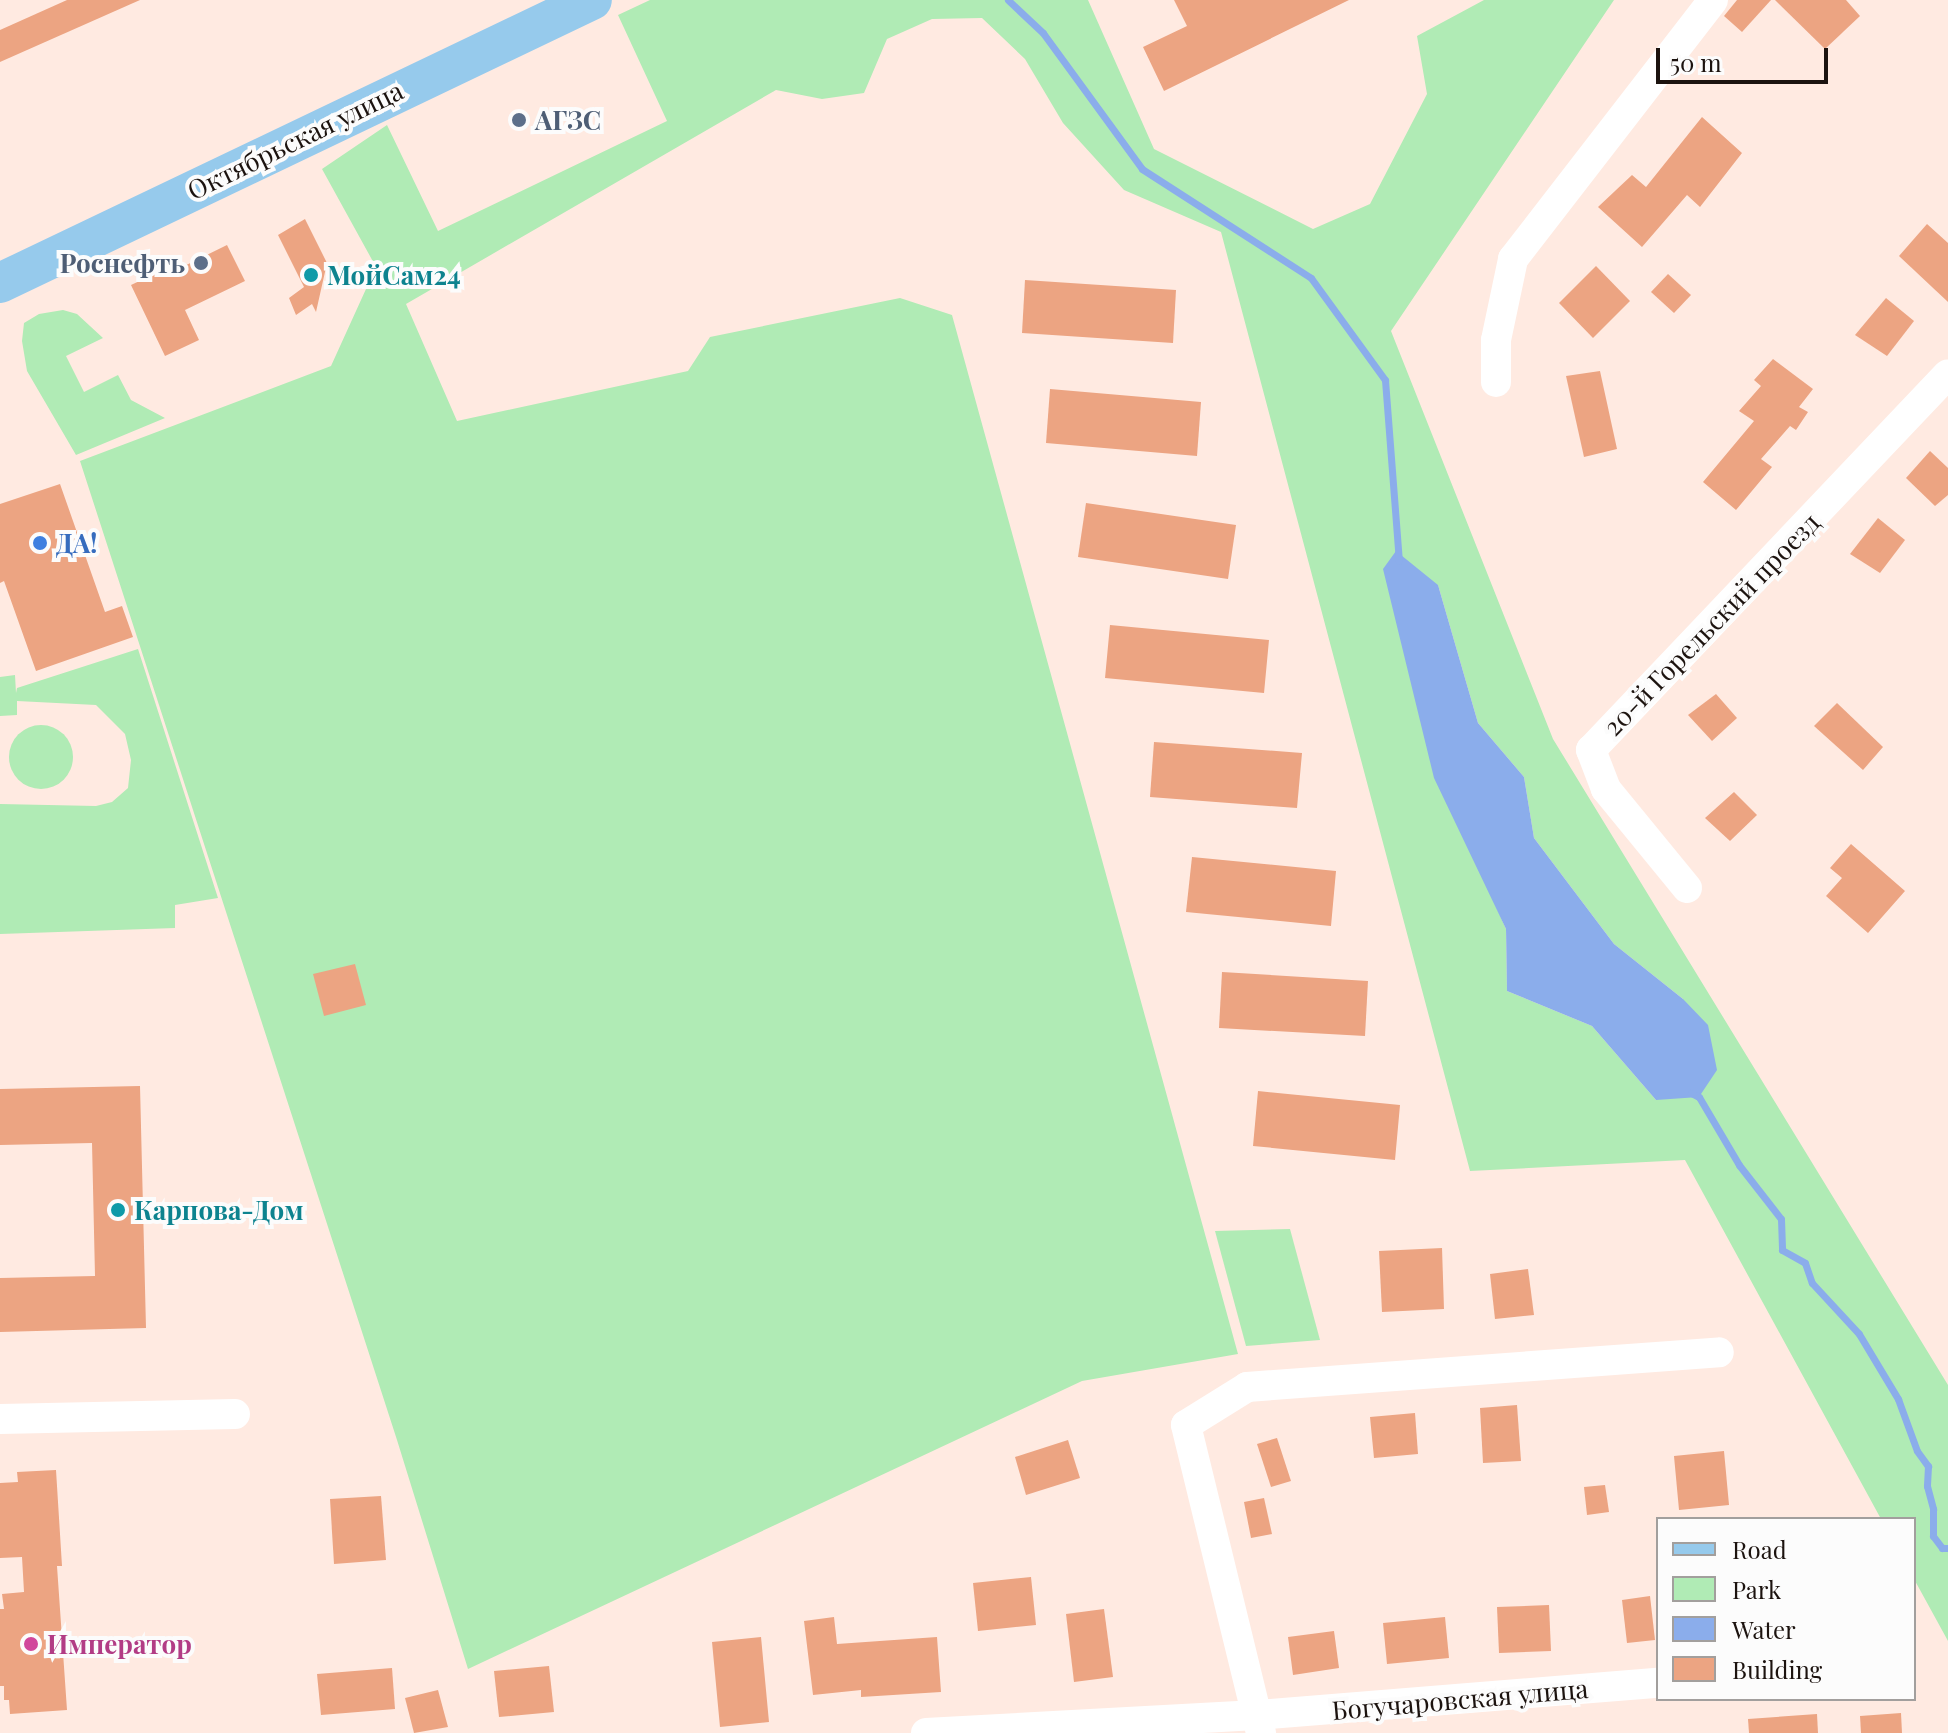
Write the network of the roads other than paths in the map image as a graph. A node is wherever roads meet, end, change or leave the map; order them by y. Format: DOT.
graph roads {
  1 [pos="592,0"];
  2 [pos="1713,0"];
  3 [pos="0,283"];
  4 [pos="1948,374"];
  5 [pos="1496,382"];
  6 [pos="1687,888"];
  7 [pos="1719,1352"];
  8 [pos="235,1414"];
  9 [pos="0,1419"];
  10 [pos="1656,1683"];
  11 [pos="1259,1724"];
  12 [pos="926,1733"];
  1 -- 3 [label="main road, Октябрьская улица"];
  2 -- 5 [label="street"];
  4 -- 6 [label="street, 20-й Горельский проезд"];
  7 -- 11 [label="street"];
  8 -- 9 [label="street"];
  10 -- 11 [label="street, Богучаровская улица"];
  11 -- 12 [label="street, Богучаровская улица"];
}
